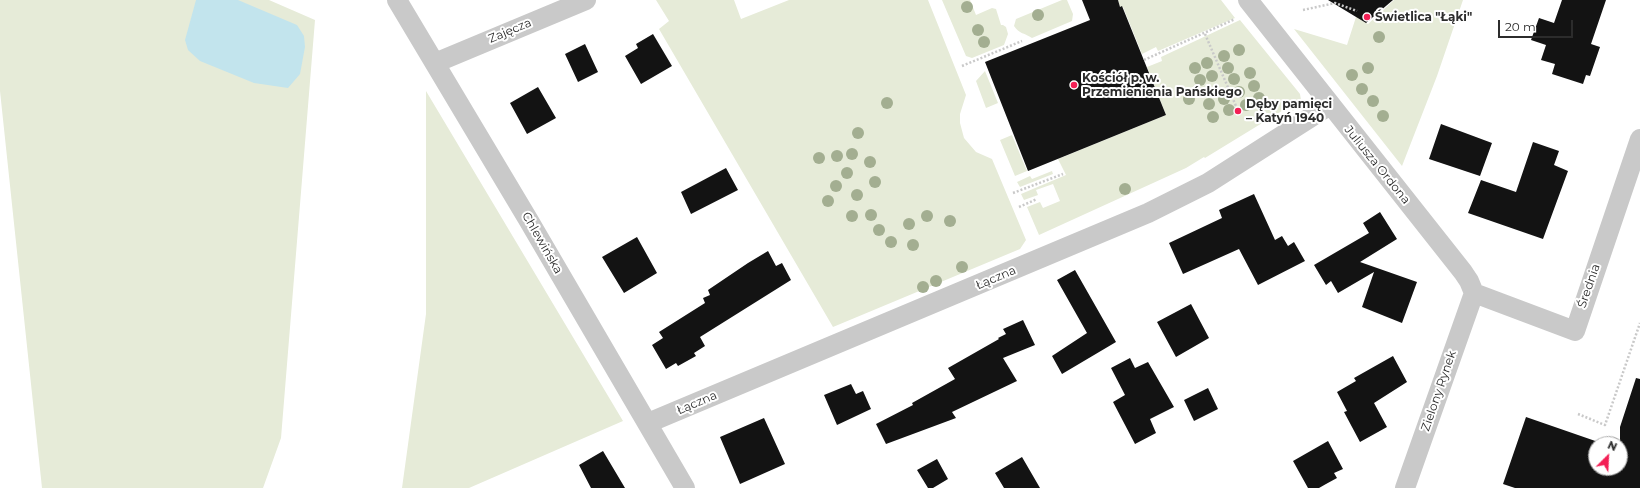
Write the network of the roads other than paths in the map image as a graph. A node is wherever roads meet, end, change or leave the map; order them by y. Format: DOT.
graph roads {
  1 [pos="397,0"];
  2 [pos="586,0"];
  3 [pos="1248,0"];
  4 [pos="435,63"];
  5 [pos="1330,105"];
  6 [pos="1640,139"];
  7 [pos="1474,293"];
  8 [pos="648,423"];
  9 [pos="685,488"];
  10 [pos="1405,488"];
  1 -- 4 [label="street, Chlewińska"];
  2 -- 4 [label="street, Zajęcza"];
  3 -- 5 [label="street, Juliusza Ordona"];
  4 -- 8 [label="street, Chlewińska"];
  5 -- 7 [label="street, Juliusza Ordona"];
  5 -- 8 [label="street, Łączna"];
  6 -- 7 [label="street, Średnia"];
  7 -- 10 [label="street, Zielony Rynek"];
  8 -- 9 [label="street, Chlewińska"];
}
